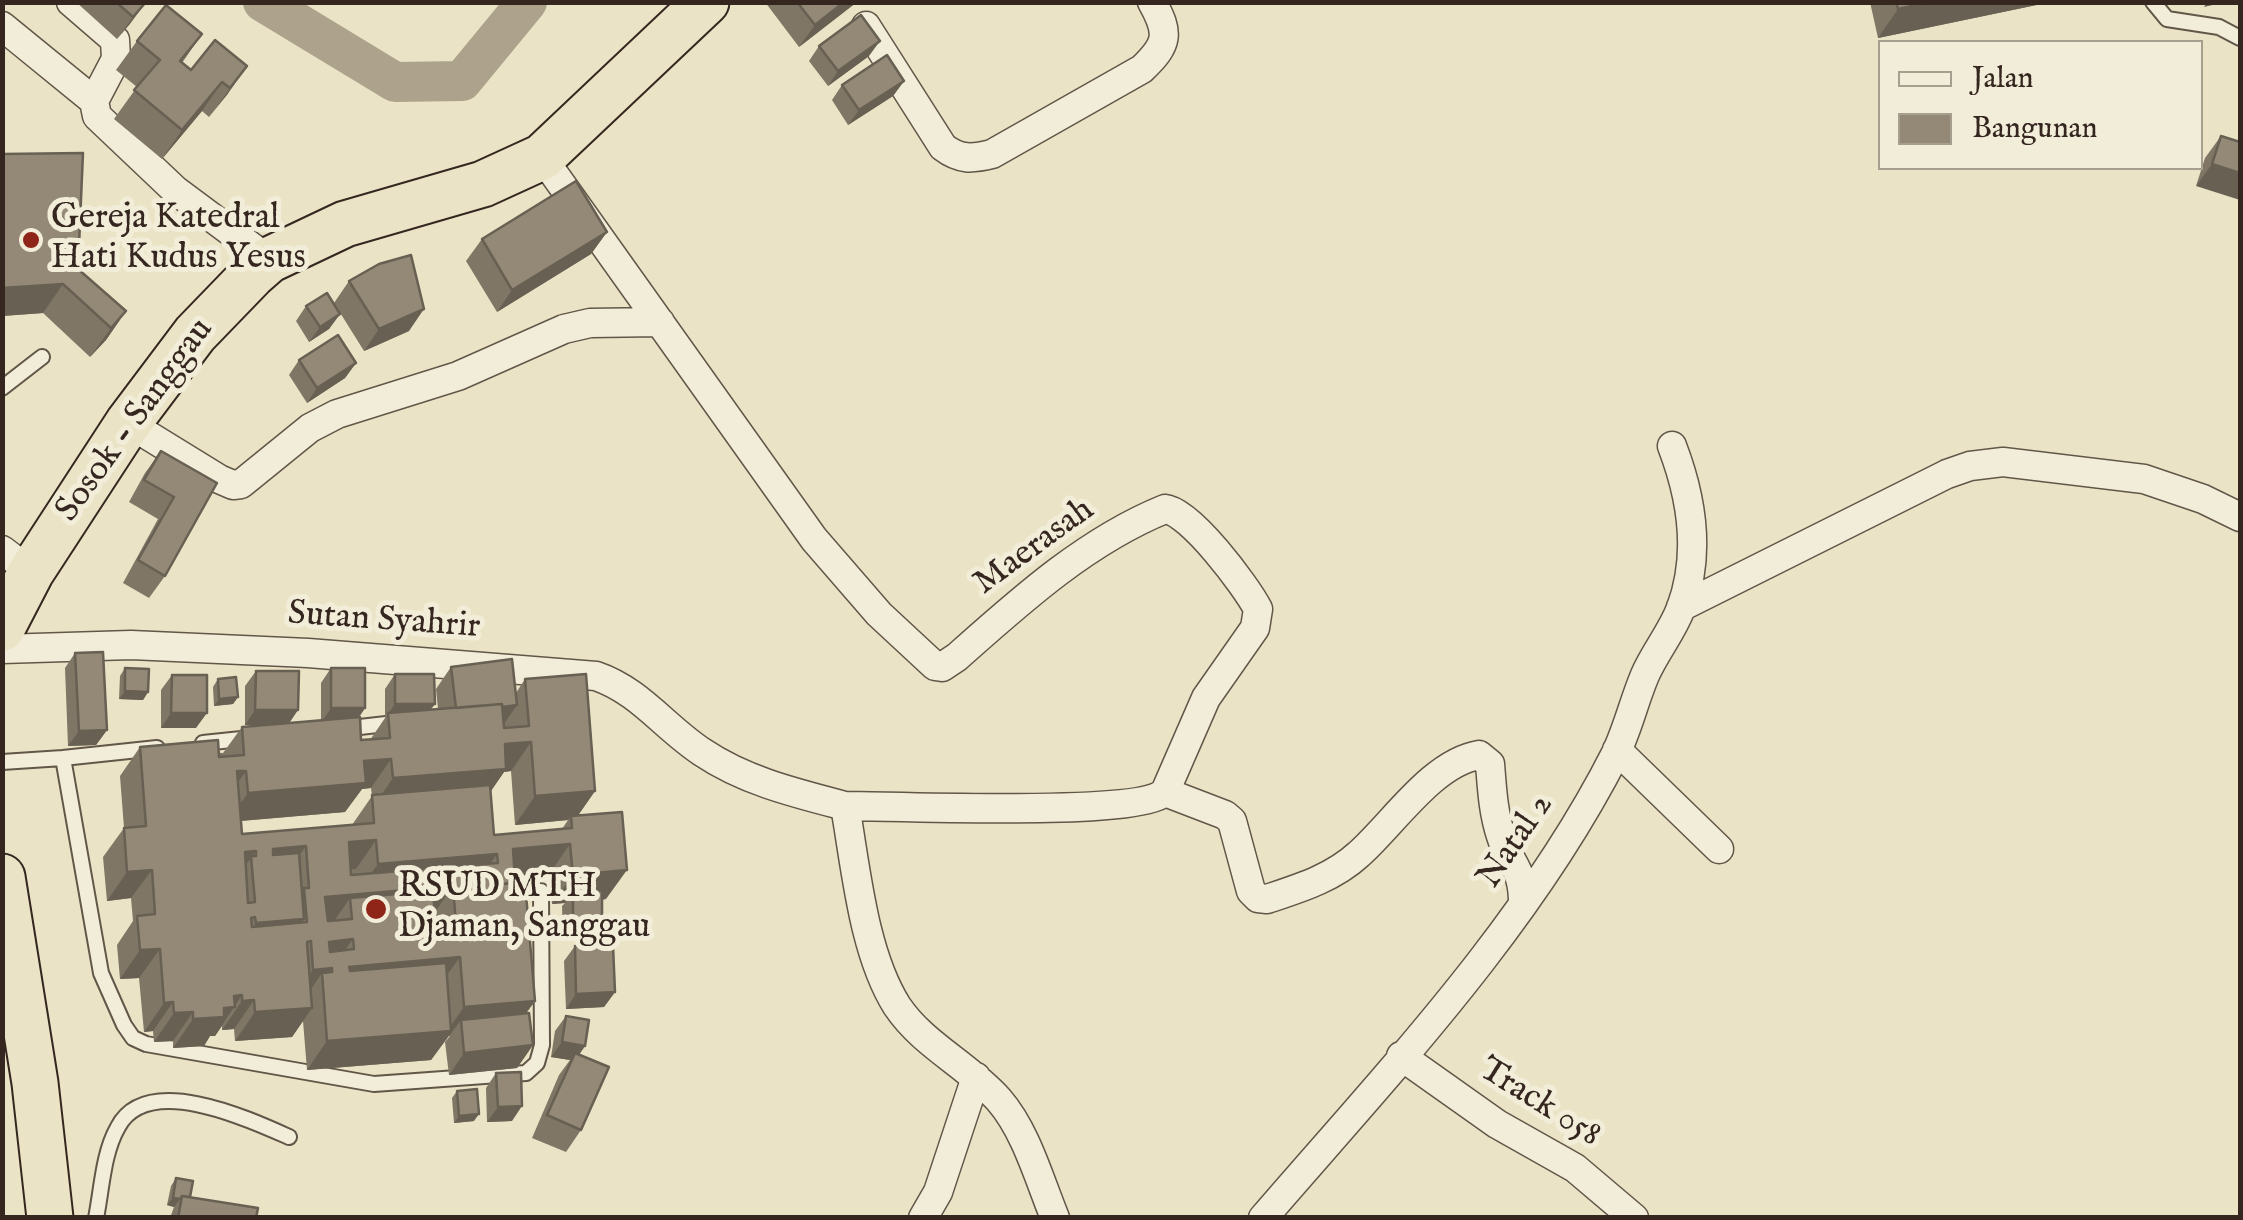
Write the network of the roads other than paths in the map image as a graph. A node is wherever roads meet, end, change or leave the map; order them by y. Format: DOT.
graph roads {
  1 [pos="71,2"];
  2 [pos="706,2"];
  3 [pos="1152,2"];
  4 [pos="2153,2"];
  5 [pos="2,26"];
  6 [pos="866,26"];
  7 [pos="2240,38"];
  8 [pos="94,101"];
  9 [pos="542,157"];
  10 [pos="269,260"];
  11 [pos="660,322"];
  12 [pos="42,357"];
  13 [pos="2,388"];
  14 [pos="128,424"];
  15 [pos="1672,446"];
  16 [pos="2240,517"];
  17 [pos="16,561"];
  18 [pos="1682,607"];
  19 [pos="2,628"];
  20 [pos="2,650"];
  21 [pos="407,722"];
  22 [pos="329,730"];
  23 [pos="270,736"];
  24 [pos="194,744"];
  25 [pos="175,746"];
  26 [pos="1617,750"];
  27 [pos="63,758"];
  28 [pos="2,762"];
  29 [pos="1165,792"];
  30 [pos="846,806"];
  31 [pos="1718,848"];
  32 [pos="2,877"];
  33 [pos="541,890"];
  34 [pos="1523,903"];
  35 [pos="1400,1056"];
  36 [pos="976,1077"];
  37 [pos="289,1137"];
  38 [pos="50,1218"];
  39 [pos="96,1218"];
  40 [pos="923,1218"];
  41 [pos="1054,1218"];
  42 [pos="1262,1218"];
  43 [pos="1634,1218"];
  1 -- 8 [label="street"];
  2 -- 9 [label="highway, Sosok - Sanggau"];
  3 -- 6 [label="street"];
  4 -- 7 [label="lane"];
  5 -- 8 [label="street"];
  8 -- 10 [label="street"];
  9 -- 10 [label="highway, Sosok - Sanggau"];
  9 -- 11 [label="street, Maerasah"];
  10 -- 14 [label="highway, Sosok - Sanggau"];
  11 -- 14 [label="street"];
  11 -- 29 [label="street, Maerasah"];
  12 -- 13 [label="lane"];
  14 -- 17 [label="highway, Sosok - Sanggau"];
  15 -- 18 [label="street, Natal 2"];
  16 -- 18 [label="street"];
  17 -- 19 [label="highway, Sosok - Sanggau"];
  18 -- 26 [label="street, Natal 2"];
  20 -- 30 [label="street, Sutan Syahrir"];
  21 -- 22 [label="lane"];
  23 -- 24 [label="lane"];
  25 -- 27 [label="lane"];
  26 -- 31 [label="street"];
  26 -- 34 [label="street, Natal 2"];
  27 -- 28 [label="lane"];
  27 -- 33 [label="lane"];
  29 -- 30 [label="street"];
  29 -- 34 [label="street"];
  30 -- 36 [label="street"];
  32 -- 38 [label="highway"];
  34 -- 35 [label="street, Natal 2"];
  35 -- 42 [label="street, Natal 2"];
  35 -- 43 [label="street, Track 058"];
  36 -- 40 [label="street"];
  36 -- 41 [label="street"];
  37 -- 39 [label="lane"];
}
